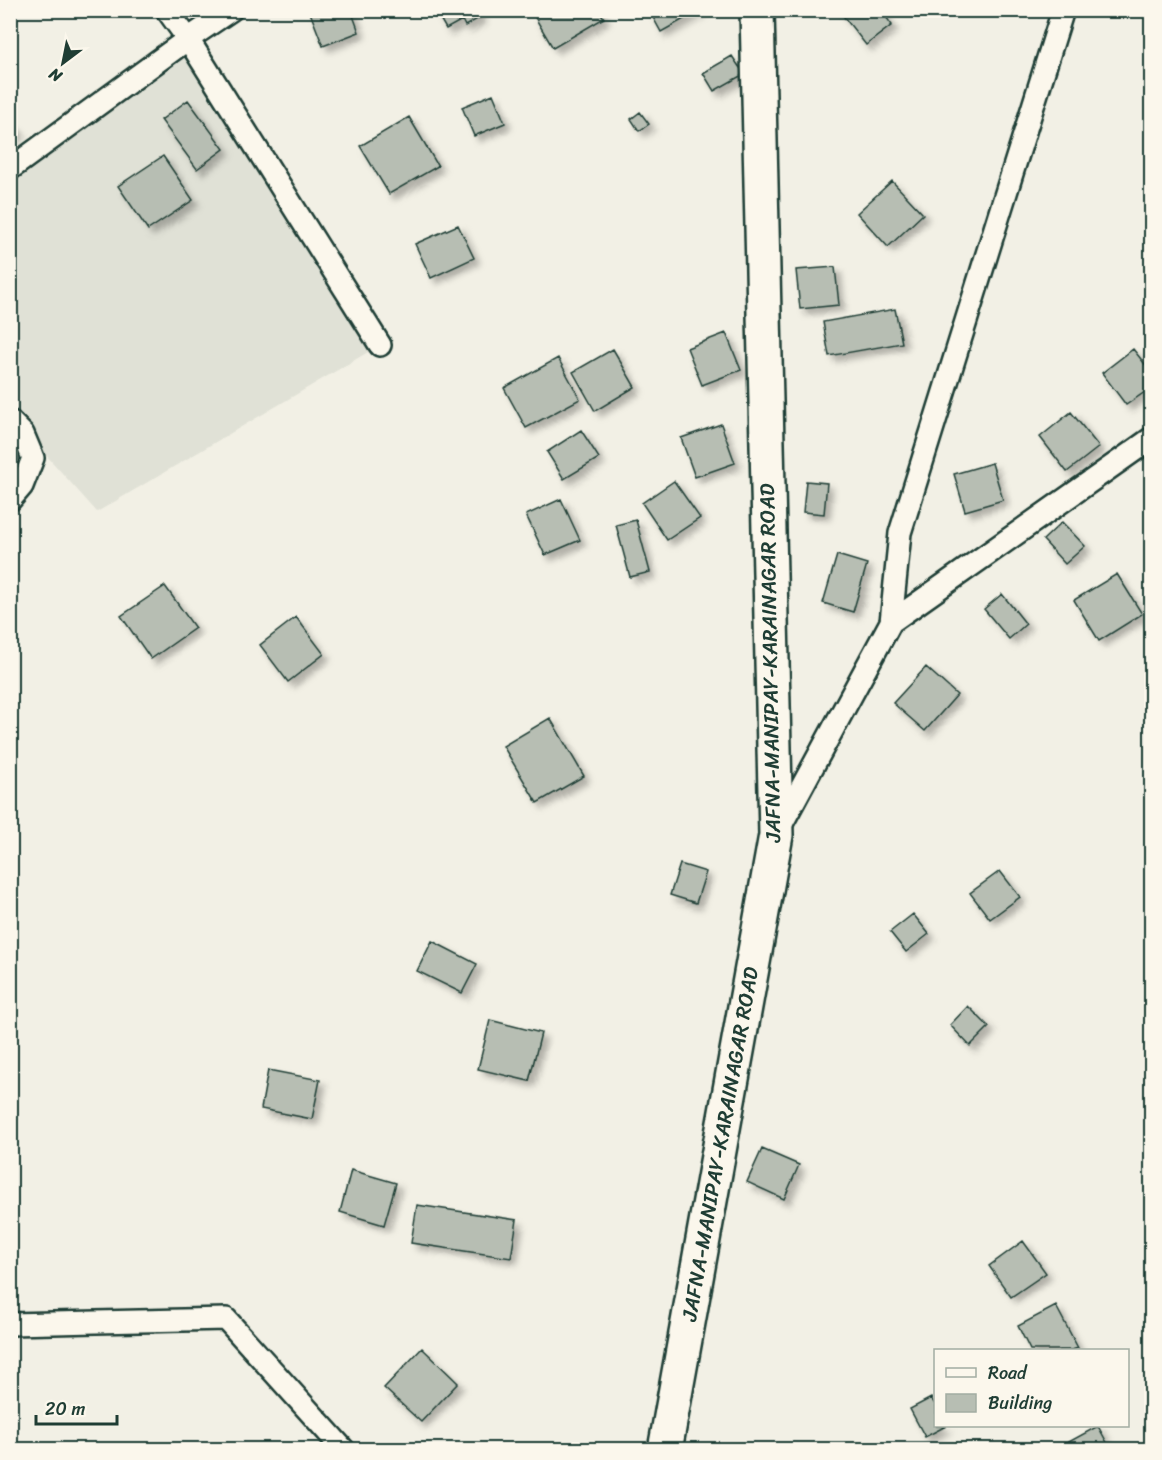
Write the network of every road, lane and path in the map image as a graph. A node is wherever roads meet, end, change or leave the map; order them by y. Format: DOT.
graph roads {
  1 [pos="167,10"];
  2 [pos="231,10"];
  3 [pos="757,10"];
  4 [pos="1063,10"];
  5 [pos="188,39"];
  6 [pos="10,169"];
  7 [pos="380,345"];
  8 [pos="10,421"];
  9 [pos="1152,438"];
  10 [pos="10,500"];
  11 [pos="891,622"];
  12 [pos="776,835"];
  13 [pos="10,1324"];
  14 [pos="344,1449"];
  15 [pos="665,1449"];
  1 -- 5 [label="street"];
  2 -- 5 [label="street"];
  3 -- 12 [label="main road, JAFNA-MANIPAY-KARAINAGAR ROAD"];
  4 -- 11 [label="street"];
  5 -- 6 [label="street"];
  5 -- 7 [label="street"];
  8 -- 10 [label="street"];
  9 -- 11 [label="street"];
  11 -- 12 [label="street"];
  12 -- 15 [label="main road, JAFNA-MANIPAY-KARAINAGAR ROAD"];
  13 -- 14 [label="street"];
}
